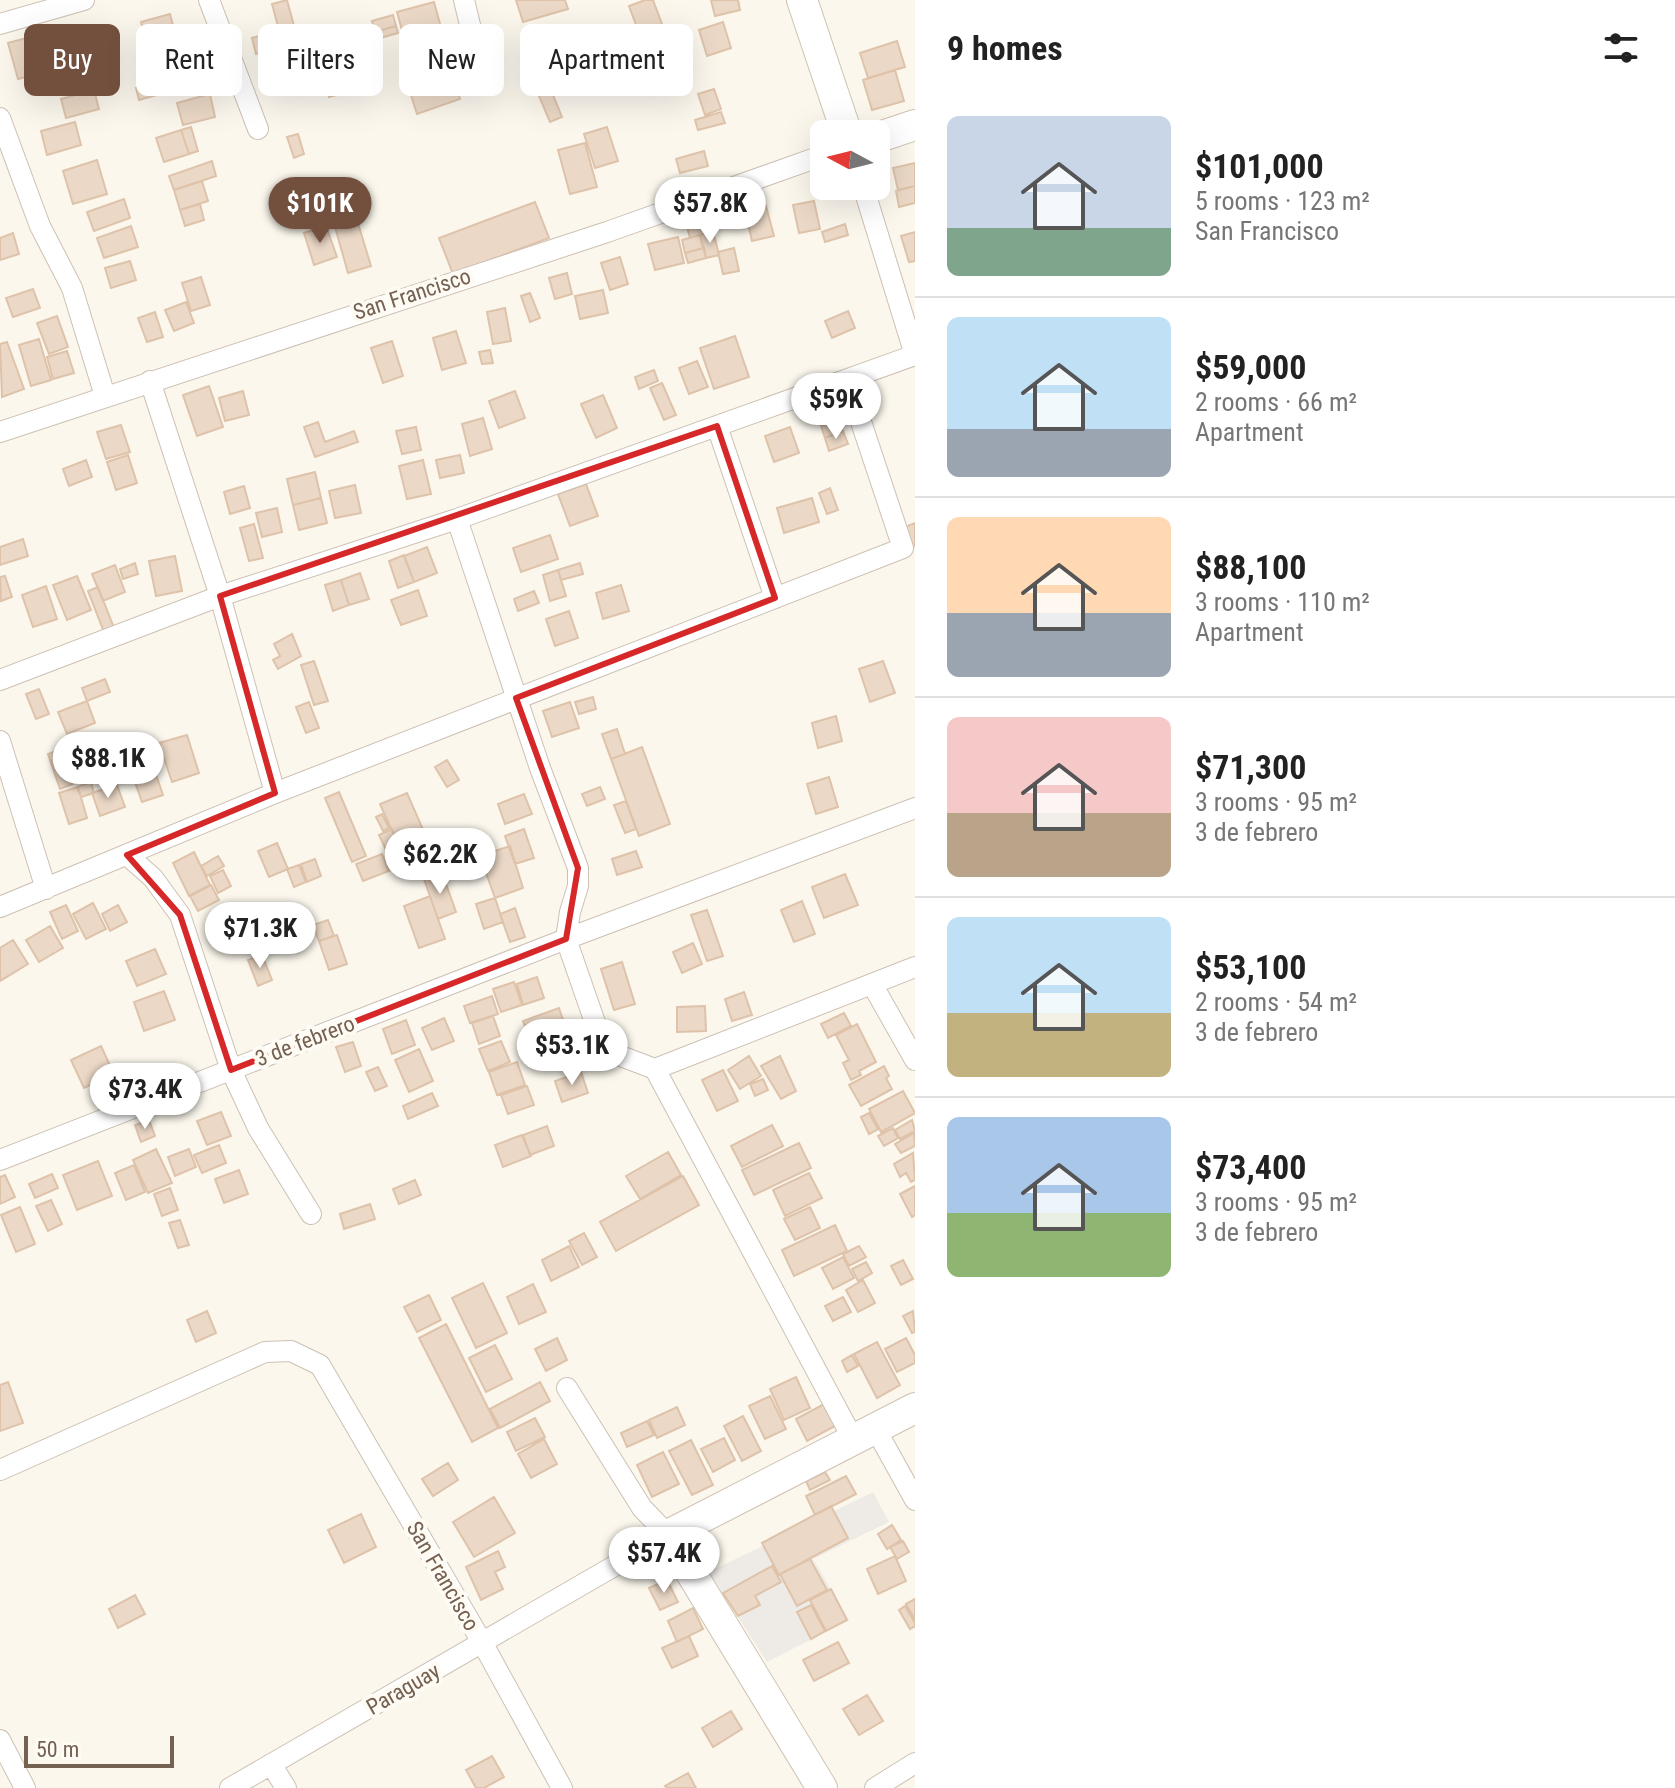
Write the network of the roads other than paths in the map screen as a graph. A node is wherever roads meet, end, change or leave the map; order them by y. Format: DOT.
graph roads {
  1 [pos="84,0"];
  2 [pos="209,0"];
  3 [pos="464,0"];
  4 [pos="802,0"];
  5 [pos="0,24"];
  6 [pos="470,24"];
  7 [pos="0,118"];
  8 [pos="842,120"];
  9 [pos="915,125"];
  10 [pos="258,129"];
  11 [pos="890,133"];
  12 [pos="810,160"];
  13 [pos="867,200"];
  14 [pos="915,355"];
  15 [pos="847,380"];
  16 [pos="150,381"];
  17 [pos="105,396"];
  18 [pos="717,426"];
  19 [pos="0,432"];
  20 [pos="457,519"];
  21 [pos="220,596"];
  22 [pos="775,598"];
  23 [pos="0,680"];
  24 [pos="516,698"];
  25 [pos="0,741"];
  26 [pos="275,793"];
  27 [pos="915,808"];
  28 [pos="127,855"];
  29 [pos="46,889"];
  30 [pos="0,907"];
  31 [pos="566,939"];
  32 [pos="915,967"];
  33 [pos="872,984"];
  34 [pos="915,1060"];
  35 [pos="655,1069"];
  36 [pos="231,1070"];
  37 [pos="0,1160"];
  38 [pos="311,1214"];
  39 [pos="567,1388"];
  40 [pos="915,1408"];
  41 [pos="864,1434"];
  42 [pos="0,1470"];
  43 [pos="915,1500"];
  44 [pos="668,1535"];
  45 [pos="483,1644"];
  46 [pos="0,1740"];
  47 [pos="915,1763"];
  48 [pos="271,1764"];
  49 [pos="25,1788"];
  50 [pos="230,1788"];
  51 [pos="286,1788"];
  52 [pos="562,1788"];
  53 [pos="822,1788"];
  54 [pos="875,1788"];
  1 -- 5 [label="street"];
  2 -- 10 [label="street"];
  3 -- 6 [label="street"];
  4 -- 8 [label="street"];
  7 -- 17 [label="street"];
  9 -- 11 [label="street"];
  12 -- 16 [label="street, San Francisco"];
  13 -- 14 [label="street"];
  14 -- 15 [label="street"];
  15 -- 18 [label="street"];
  15 -- 22 [label="street"];
  16 -- 17 [label="street, San Francisco"];
  16 -- 21 [label="street"];
  17 -- 19 [label="street, San Francisco"];
  18 -- 20 [label="street"];
  18 -- 22 [label="street"];
  20 -- 21 [label="street"];
  20 -- 24 [label="street"];
  21 -- 23 [label="street"];
  21 -- 26 [label="street"];
  22 -- 24 [label="street"];
  24 -- 26 [label="street"];
  24 -- 31 [label="street"];
  25 -- 29 [label="street"];
  26 -- 28 [label="street"];
  27 -- 31 [label="street, 3 de febrero"];
  28 -- 29 [label="street"];
  28 -- 36 [label="street"];
  29 -- 30 [label="street"];
  31 -- 35 [label="street"];
  31 -- 36 [label="street, 3 de febrero"];
  32 -- 33 [label="street"];
  33 -- 34 [label="street"];
  33 -- 35 [label="street"];
  35 -- 41 [label="street"];
  36 -- 37 [label="street, 3 de febrero"];
  36 -- 38 [label="street"];
  39 -- 44 [label="street"];
  40 -- 41 [label="street"];
  41 -- 43 [label="street"];
  41 -- 44 [label="street"];
  42 -- 45 [label="street, San Francisco"];
  44 -- 45 [label="street, Paraguay"];
  44 -- 53 [label="street"];
  45 -- 48 [label="street, Paraguay"];
  45 -- 52 [label="street, San Francisco"];
  46 -- 49 [label="street"];
  47 -- 54 [label="street"];
  48 -- 50 [label="street, Paraguay"];
  48 -- 51 [label="street"];
}
